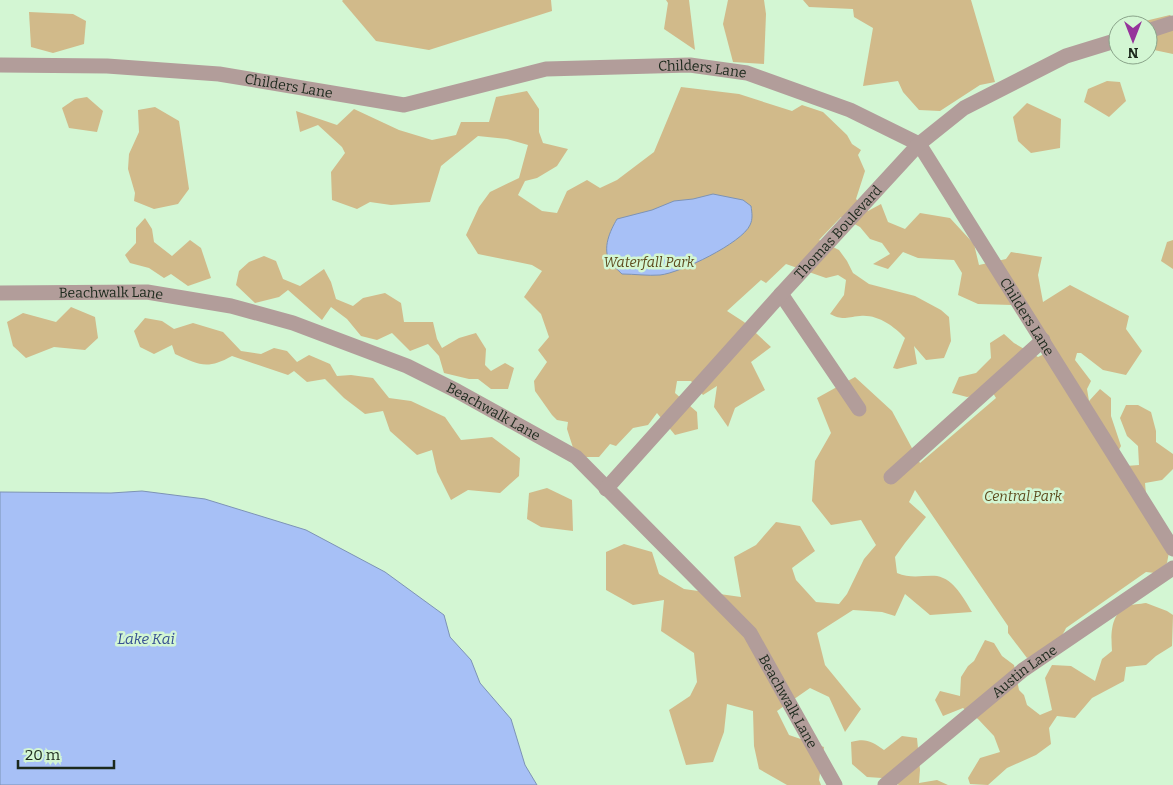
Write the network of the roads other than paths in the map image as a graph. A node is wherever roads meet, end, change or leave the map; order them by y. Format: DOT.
graph roads {
  1 [pos="1173,23"];
  2 [pos="1158,28"];
  3 [pos="1108,43"];
  4 [pos="0,65"];
  5 [pos="919,144"];
  6 [pos="0,293"];
  7 [pos="781,294"];
  8 [pos="1043,340"];
  9 [pos="859,409"];
  10 [pos="891,477"];
  11 [pos="606,489"];
  12 [pos="1173,548"];
  13 [pos="1173,568"];
  14 [pos="836,785"];
  15 [pos="885,785"];
  1 -- 2 [label="street"];
  3 -- 5 [label="street, Thomas Boulevard"];
  4 -- 5 [label="street, Childers Lane"];
  5 -- 7 [label="street, Thomas Boulevard"];
  5 -- 8 [label="street, Childers Lane"];
  6 -- 11 [label="street, Beachwalk Lane"];
  7 -- 9 [label="street"];
  7 -- 11 [label="street, Thomas Boulevard"];
  8 -- 10 [label="street"];
  8 -- 12 [label="street, Childers Lane"];
  11 -- 14 [label="street, Beachwalk Lane"];
  13 -- 15 [label="street, Austin Lane"];
}
